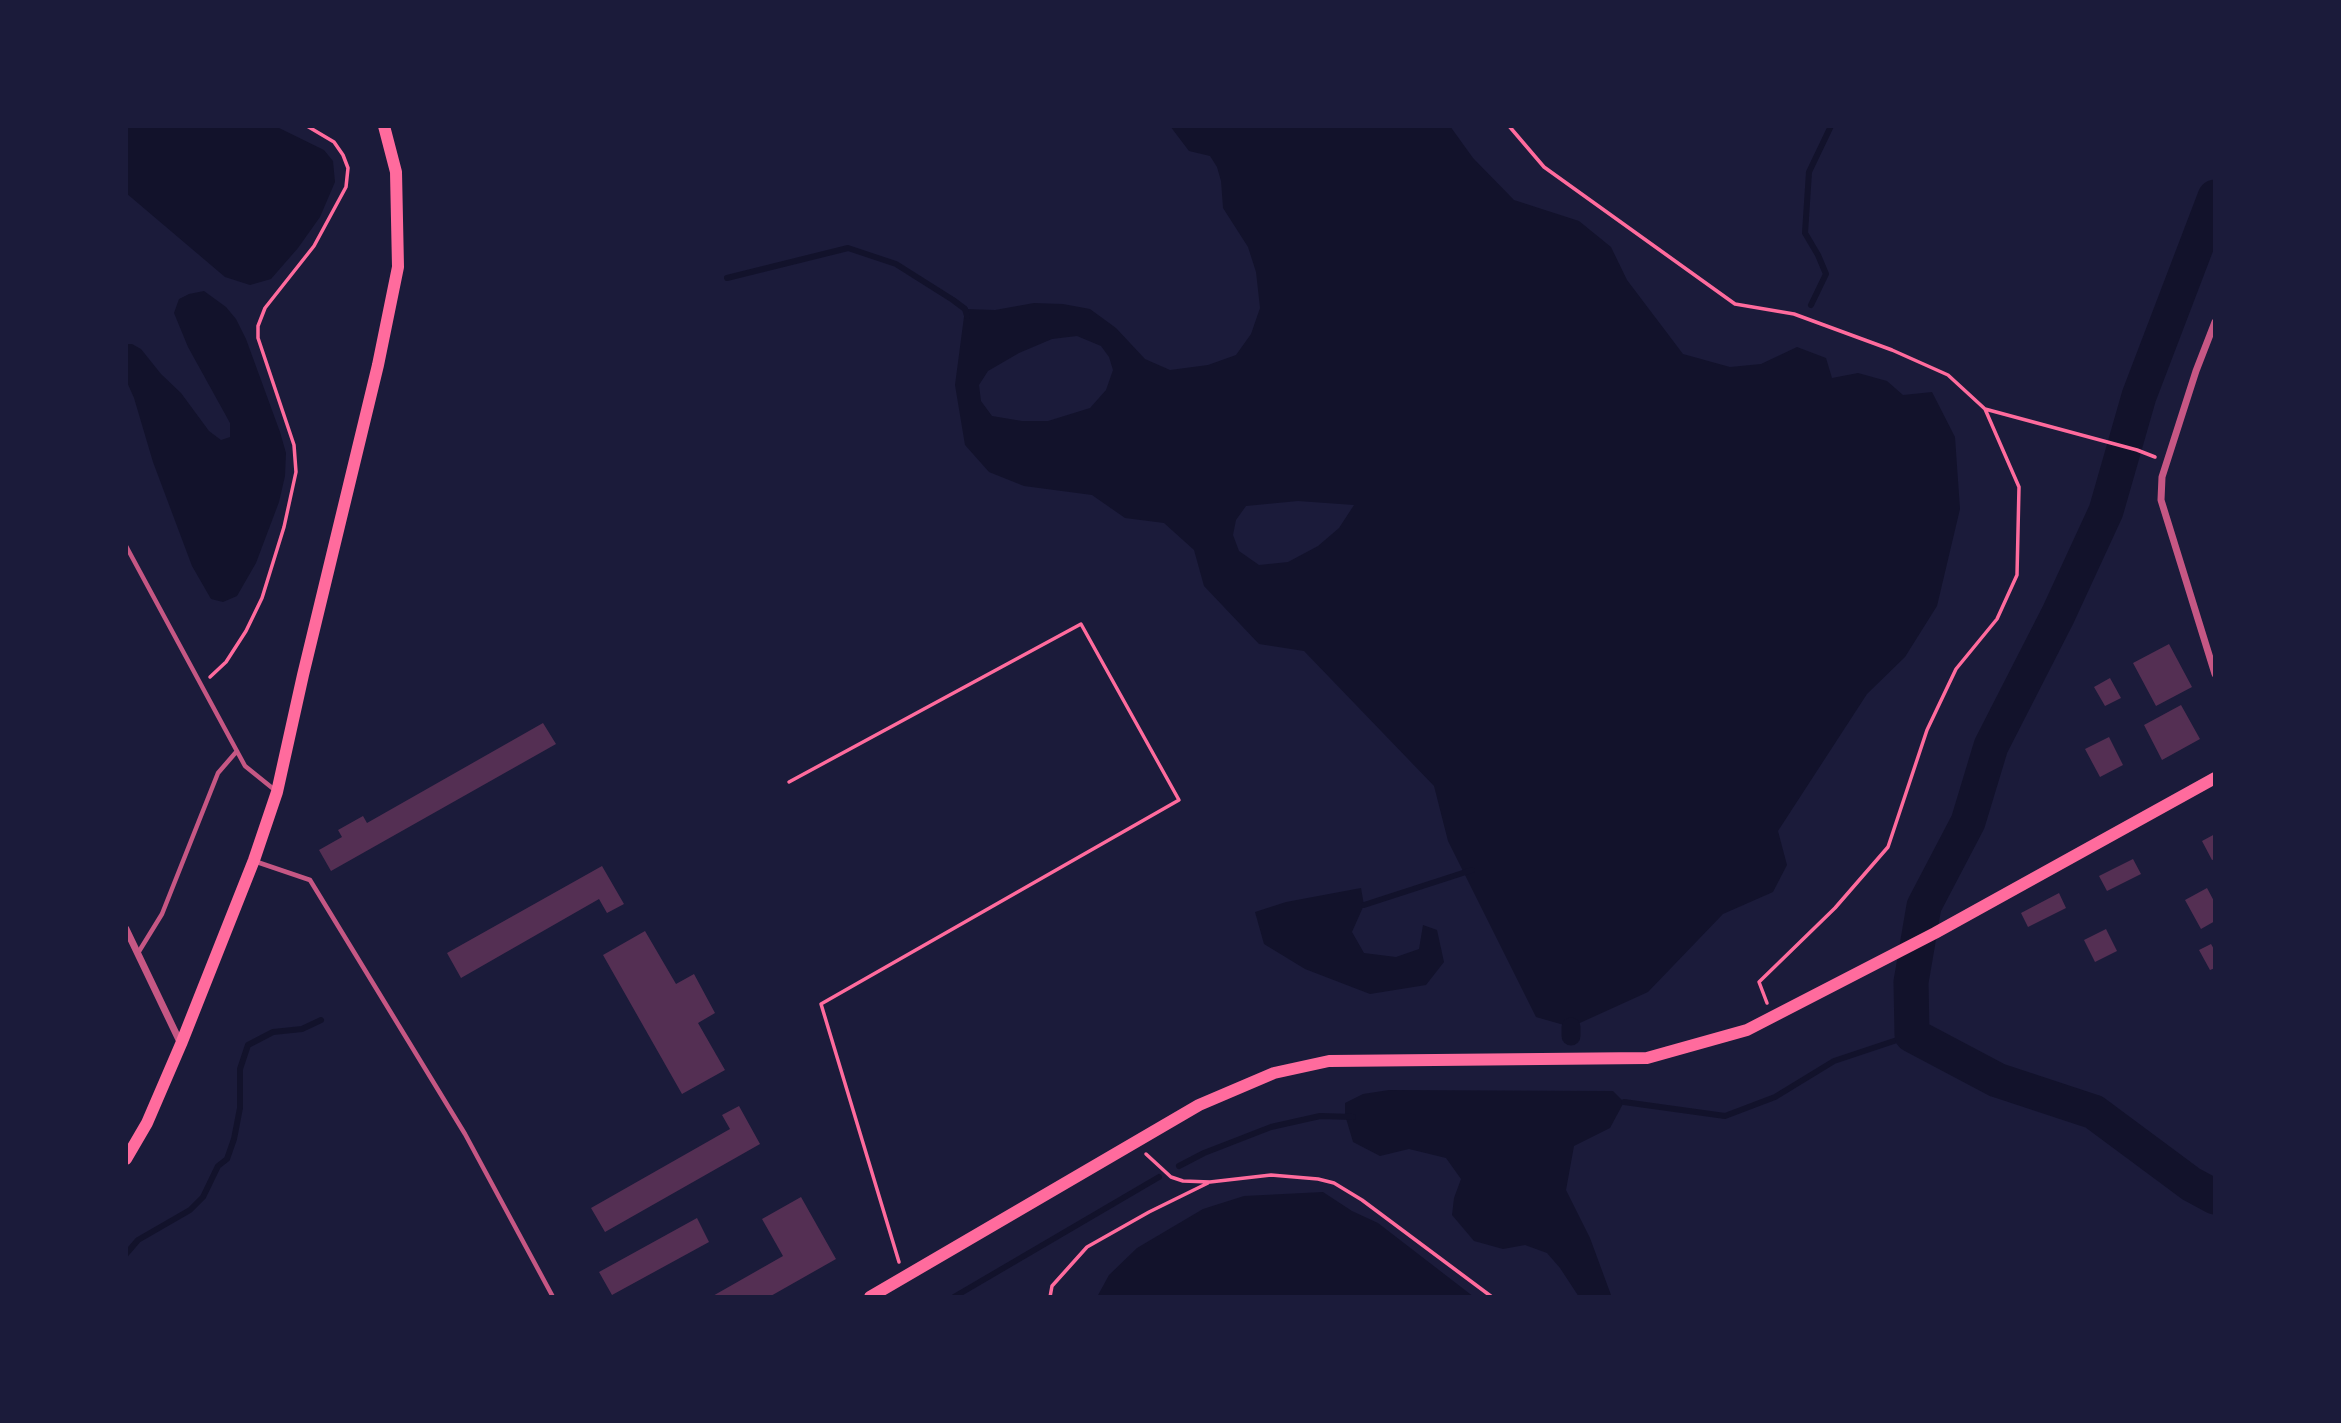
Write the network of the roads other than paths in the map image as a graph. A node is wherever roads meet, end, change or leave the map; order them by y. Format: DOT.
graph roads {
  1 [pos="384,126"];
  2 [pos="2215,322"];
  3 [pos="126,546"];
  4 [pos="2215,674"];
  5 [pos="237,751"];
  6 [pos="2215,778"];
  7 [pos="277,792"];
  8 [pos="254,860"];
  9 [pos="126,929"];
  10 [pos="138,953"];
  11 [pos="181,1044"];
  12 [pos="126,1159"];
  13 [pos="553,1297"];
  14 [pos="870,1297"];
  1 -- 7 [label="main road"];
  2 -- 4 [label="street"];
  3 -- 5 [label="lane"];
  5 -- 7 [label="lane"];
  5 -- 10 [label="lane"];
  6 -- 14 [label="main road"];
  7 -- 8 [label="main road"];
  8 -- 11 [label="main road"];
  8 -- 13 [label="lane"];
  9 -- 10 [label="street"];
  10 -- 11 [label="street"];
  11 -- 12 [label="main road"];
}
